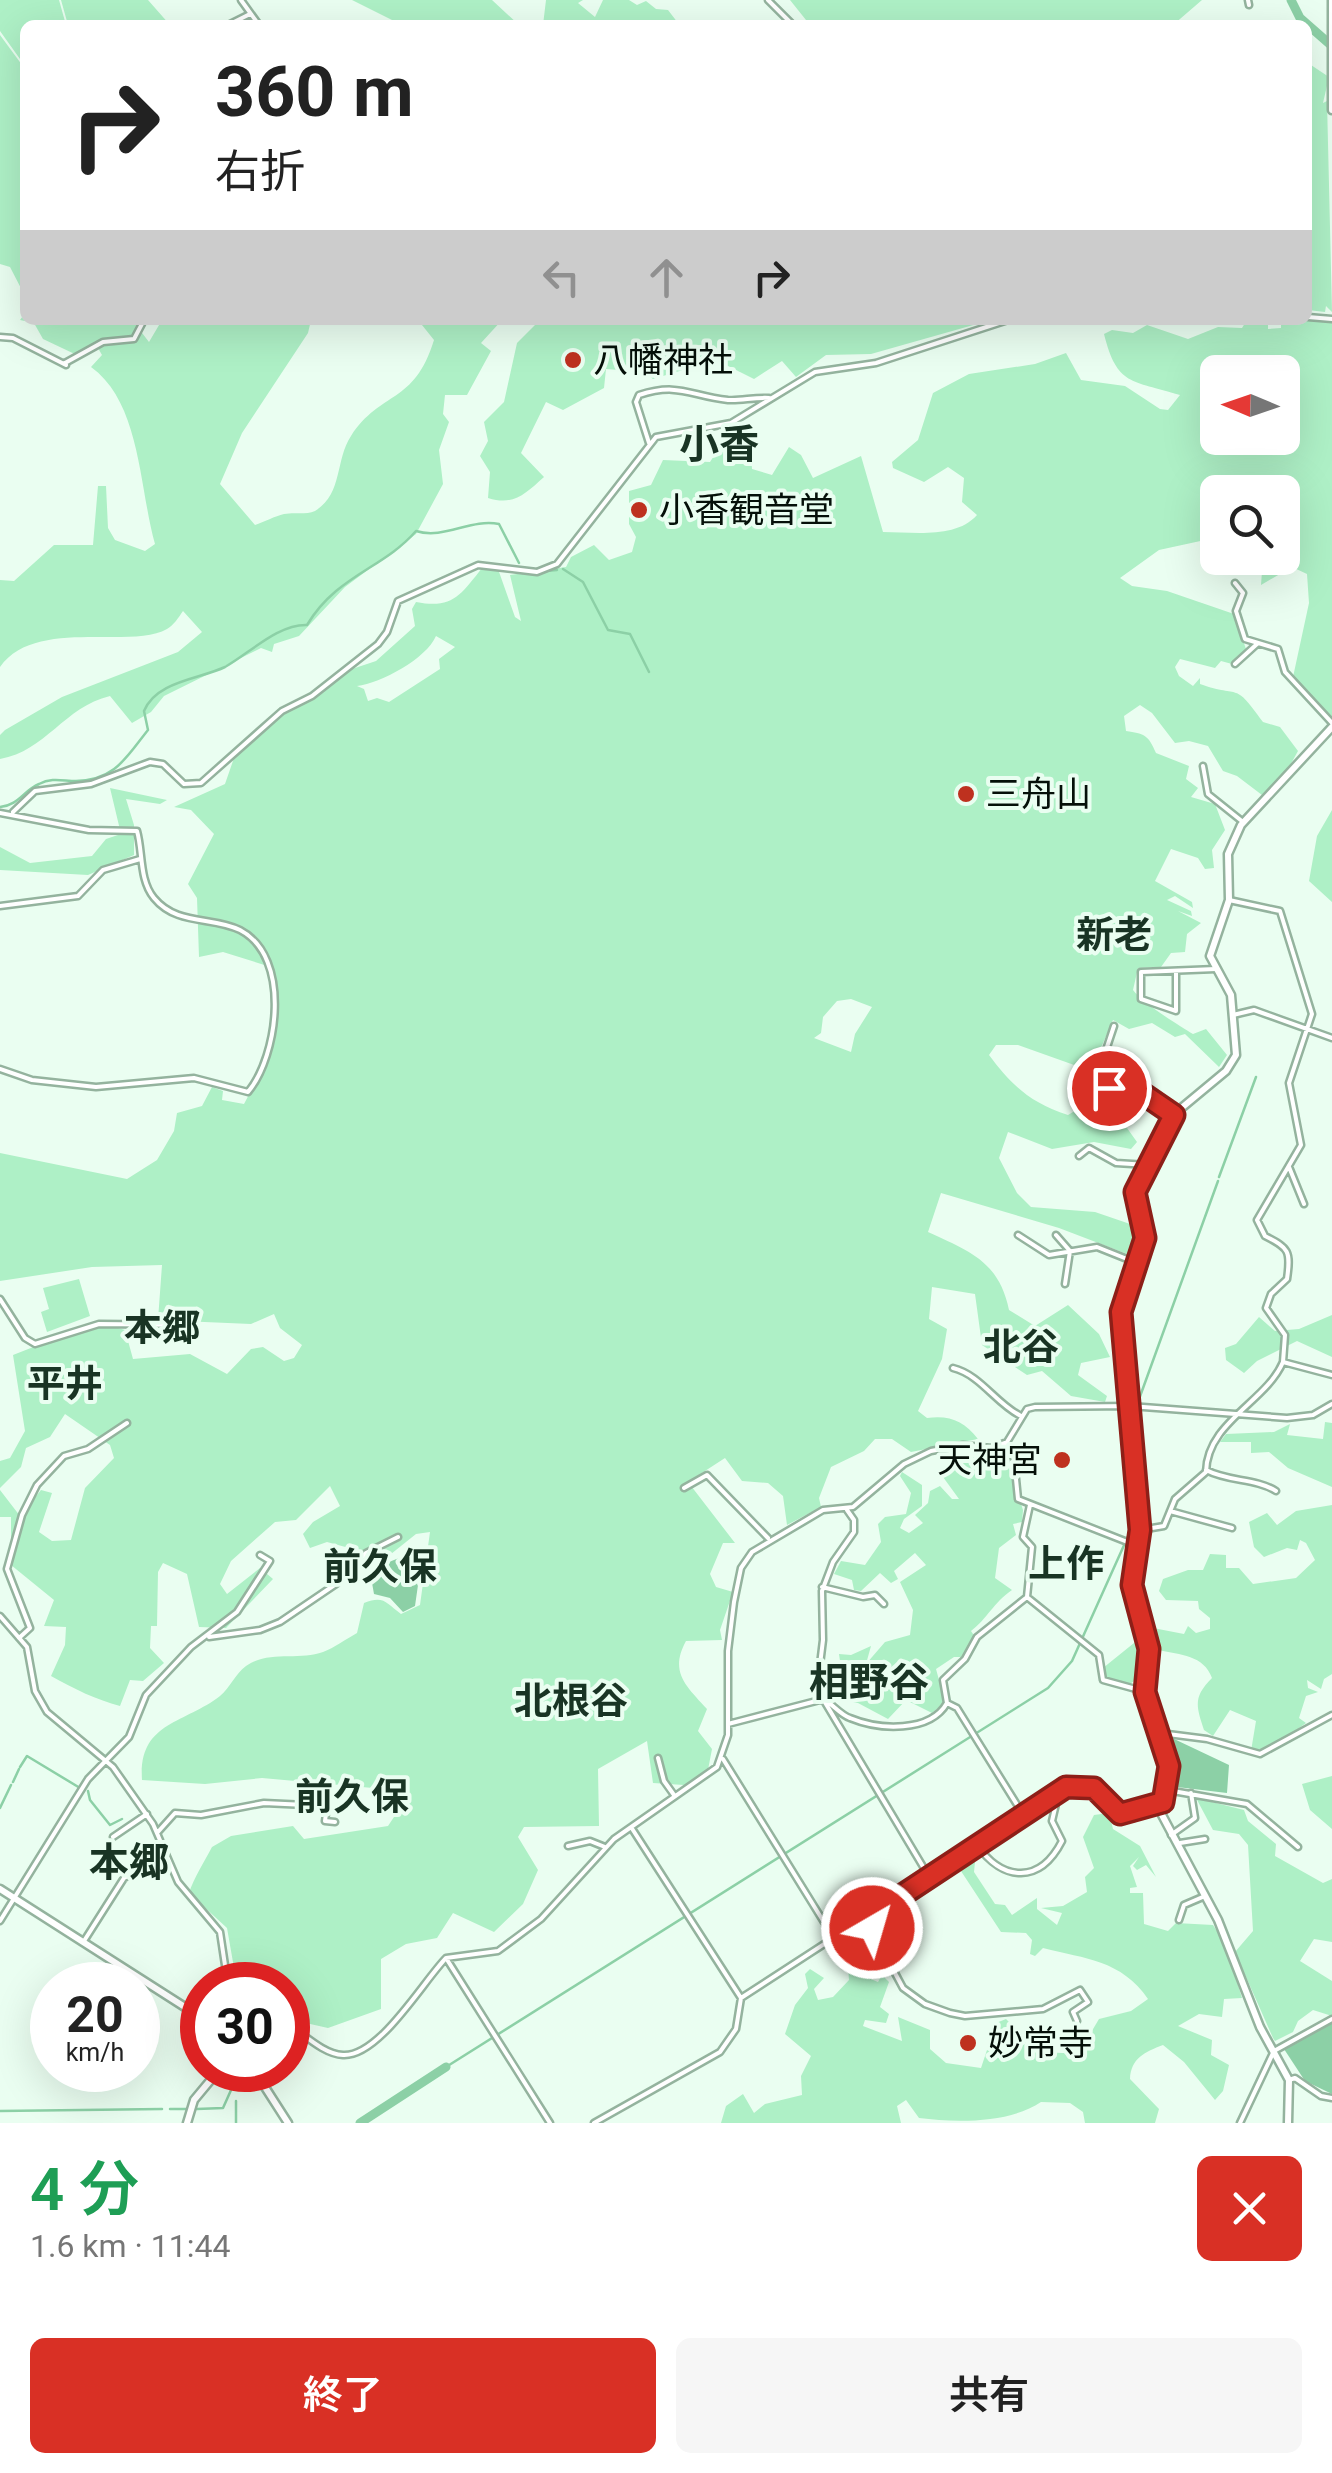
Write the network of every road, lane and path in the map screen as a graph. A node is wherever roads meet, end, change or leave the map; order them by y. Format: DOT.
graph roads {
  1 [pos="240,0"];
  2 [pos="768,0"];
  3 [pos="1332,0"];
  4 [pos="251,14"];
  5 [pos="238,20"];
  6 [pos="255,20"];
  7 [pos="788,20"];
  8 [pos="1331,46"];
  9 [pos="1332,110"];
  10 [pos="141,325"];
  11 [pos="993,325"];
  12 [pos="0,336"];
  13 [pos="773,398"];
  14 [pos="648,443"];
  15 [pos="1235,584"];
  16 [pos="1257,644"];
  17 [pos="1234,664"];
  18 [pos="1332,725"];
  19 [pos="1203,766"];
  20 [pos="13,812"];
  21 [pos="0,813"];
  22 [pos="1243,822"];
  23 [pos="140,859"];
  24 [pos="1228,900"];
  25 [pos="0,906"];
  26 [pos="1217,969"];
  27 [pos="1176,971"];
  28 [pos="1233,1014"];
  29 [pos="1114,1026"];
  30 [pos="1309,1032"];
  31 [pos="1332,1038"];
  32 [pos="0,1069"];
  33 [pos="1174,1115"];
  34 [pos="1078,1156"];
  35 [pos="1148,1165"];
  36 [pos="1288,1166"];
  37 [pos="1304,1204"];
  38 [pos="1018,1234"];
  39 [pos="1056,1235"];
  40 [pos="1070,1251"];
  41 [pos="1138,1264"];
  42 [pos="1065,1284"];
  43 [pos="0,1300"];
  44 [pos="191,1325"];
  45 [pos="1283,1362"];
  46 [pos="953,1368"];
  47 [pos="1332,1376"];
  48 [pos="1332,1404"];
  49 [pos="1130,1406"];
  50 [pos="1238,1413"];
  51 [pos="1021,1416"];
  52 [pos="127,1423"];
  53 [pos="1007,1442"];
  54 [pos="1206,1470"];
  55 [pos="684,1488"];
  56 [pos="1276,1491"];
  57 [pos="1030,1505"];
  58 [pos="847,1510"];
  59 [pos="1170,1511"];
  60 [pos="1232,1528"];
  61 [pos="1140,1530"];
  62 [pos="398,1538"];
  63 [pos="769,1540"];
  64 [pos="1129,1542"];
  65 [pos="260,1555"];
  66 [pos="8,1580"];
  67 [pos="0,1584"];
  68 [pos="822,1587"];
  69 [pos="1026,1598"];
  70 [pos="884,1604"];
  71 [pos="0,1616"];
  72 [pos="19,1638"];
  73 [pos="204,1638"];
  74 [pos="1145,1692"];
  75 [pos="820,1700"];
  76 [pos="947,1703"];
  77 [pos="1332,1715"];
  78 [pos="728,1724"];
  79 [pos="1160,1732"];
  80 [pos="658,1758"];
  81 [pos="723,1758"];
  82 [pos="104,1759"];
  83 [pos="1167,1790"];
  84 [pos="1060,1791"];
  85 [pos="1191,1793"];
  86 [pos="674,1794"];
  87 [pos="1163,1802"];
  88 [pos="147,1814"];
  89 [pos="1024,1816"];
  90 [pos="335,1822"];
  91 [pos="630,1826"];
  92 [pos="157,1833"];
  93 [pos="1171,1835"];
  94 [pos="113,1837"];
  95 [pos="1205,1839"];
  96 [pos="977,1845"];
  97 [pos="1176,1845"];
  98 [pos="568,1846"];
  99 [pos="605,1847"];
  100 [pos="1298,1847"];
  101 [pos="161,1848"];
  102 [pos="928,1875"];
  103 [pos="0,1889"];
  104 [pos="1205,1896"];
  105 [pos="16,1897"];
  106 [pos="866,1919"];
  107 [pos="1179,1920"];
  108 [pos="0,1921"];
  109 [pos="835,1940"];
  110 [pos="84,1941"];
  111 [pos="446,1958"];
  112 [pos="225,1962"];
  113 [pos="741,1998"];
  114 [pos="180,2004"];
  115 [pos="1332,2019"];
  116 [pos="1076,2021"];
  117 [pos="310,2039"];
  118 [pos="1274,2051"];
  119 [pos="1289,2080"];
  120 [pos="198,2092"];
  121 [pos="268,2092"];
  122 [pos="1332,2098"];
  123 [pos="187,2123"];
  124 [pos="288,2123"];
  125 [pos="550,2123"];
  126 [pos="594,2123"];
  127 [pos="1240,2123"];
  128 [pos="1288,2123"];
  1 -- 4 [label="street"];
  2 -- 7 [label="street"];
  3 -- 8 [label="street"];
  4 -- 5 [label="street"];
  4 -- 6 [label="street"];
  8 -- 9 [label="street"];
  10 -- 12 [label="street"];
  11 -- 13 [label="street"];
  13 -- 14 [label="street"];
  13 -- 14 [label="street"];
  14 -- 20 [label="street"];
  15 -- 16 [label="street"];
  16 -- 17 [label="street"];
  16 -- 18 [label="street"];
  18 -- 22 [label="street"];
  19 -- 22 [label="street"];
  20 -- 21 [label="street"];
  20 -- 23 [label="street"];
  22 -- 24 [label="street"];
  23 -- 25 [label="street"];
  23 -- 32 [label="street"];
  24 -- 26 [label="street"];
  24 -- 30 [label="street"];
  26 -- 27 [label="street"];
  26 -- 28 [label="street"];
  27 -- 27 [label="street"];
  28 -- 30 [label="street"];
  28 -- 33 [label="street"];
  29 -- 33 [label="street"];
  30 -- 31 [label="street"];
  30 -- 36 [label="street"];
  33 -- 35 [label="street"];
  34 -- 35 [label="street"];
  35 -- 41 [label="street"];
  36 -- 37 [label="street"];
  36 -- 45 [label="street"];
  38 -- 40 [label="street"];
  39 -- 40 [label="street"];
  40 -- 41 [label="street"];
  40 -- 42 [label="street"];
  41 -- 49 [label="street"];
  43 -- 44 [label="street"];
  45 -- 47 [label="street"];
  45 -- 50 [label="street"];
  46 -- 51 [label="street"];
  48 -- 50 [label="street"];
  49 -- 50 [label="street"];
  49 -- 51 [label="street"];
  49 -- 61 [label="street"];
  50 -- 54 [label="street"];
  51 -- 53 [label="street"];
  52 -- 66 [label="street"];
  53 -- 57 [label="street"];
  53 -- 58 [label="street"];
  54 -- 56 [label="street"];
  54 -- 59 [label="street"];
  55 -- 63 [label="street"];
  57 -- 64 [label="street"];
  57 -- 69 [label="street"];
  58 -- 63 [label="street"];
  58 -- 68 [label="street"];
  59 -- 60 [label="street"];
  59 -- 61 [label="street"];
  61 -- 64 [label="street"];
  62 -- 73 [label="street"];
  63 -- 78 [label="street"];
  64 -- 74 [label="street"];
  65 -- 73 [label="street"];
  66 -- 67 [label="street"];
  66 -- 72 [label="street"];
  68 -- 70 [label="street"];
  68 -- 75 [label="street"];
  69 -- 74 [label="street"];
  69 -- 76 [label="street"];
  71 -- 72 [label="street"];
  72 -- 82 [label="street"];
  73 -- 82 [label="street"];
  74 -- 79 [label="street"];
  75 -- 76 [label="street"];
  75 -- 78 [label="street"];
  75 -- 102 [label="street"];
  76 -- 89 [label="street"];
  77 -- 79 [label="street"];
  78 -- 81 [label="street"];
  79 -- 83 [label="street"];
  80 -- 86 [label="street"];
  81 -- 86 [label="street"];
  81 -- 109 [label="street"];
  82 -- 88 [label="street"];
  82 -- 105 [label="street"];
  83 -- 85 [label="street"];
  83 -- 87 [label="street"];
  84 -- 87 [label="street"];
  84 -- 89 [label="street"];
  84 -- 96 [label="street"];
  85 -- 93 [label="street"];
  85 -- 100 [label="street"];
  86 -- 91 [label="street"];
  87 -- 93 [label="street"];
  88 -- 92 [label="street"];
  88 -- 94 [label="street"];
  89 -- 96 [label="street"];
  90 -- 92 [label="street"];
  91 -- 99 [label="street"];
  91 -- 113 [label="street"];
  92 -- 101 [label="street"];
  93 -- 97 [label="street"];
  95 -- 97 [label="street"];
  96 -- 102 [label="street"];
  97 -- 104 [label="street"];
  98 -- 99 [label="street"];
  99 -- 111 [label="street"];
  101 -- 110 [label="street"];
  101 -- 112 [label="street"];
  102 -- 106 [label="street"];
  103 -- 105 [label="street"];
  104 -- 107 [label="street"];
  104 -- 118 [label="street"];
  105 -- 108 [label="street"];
  105 -- 110 [label="street"];
  106 -- 109 [label="street"];
  106 -- 116 [label="street"];
  109 -- 113 [label="street"];
  110 -- 114 [label="street"];
  111 -- 117 [label="street"];
  111 -- 125 [label="street"];
  113 -- 126 [label="street"];
  115 -- 118 [label="street"];
  118 -- 119 [label="street"];
  118 -- 127 [label="street"];
  119 -- 122 [label="street"];
  119 -- 128 [label="street"];
  120 -- 123 [label="street"];
  121 -- 124 [label="street"];
}
